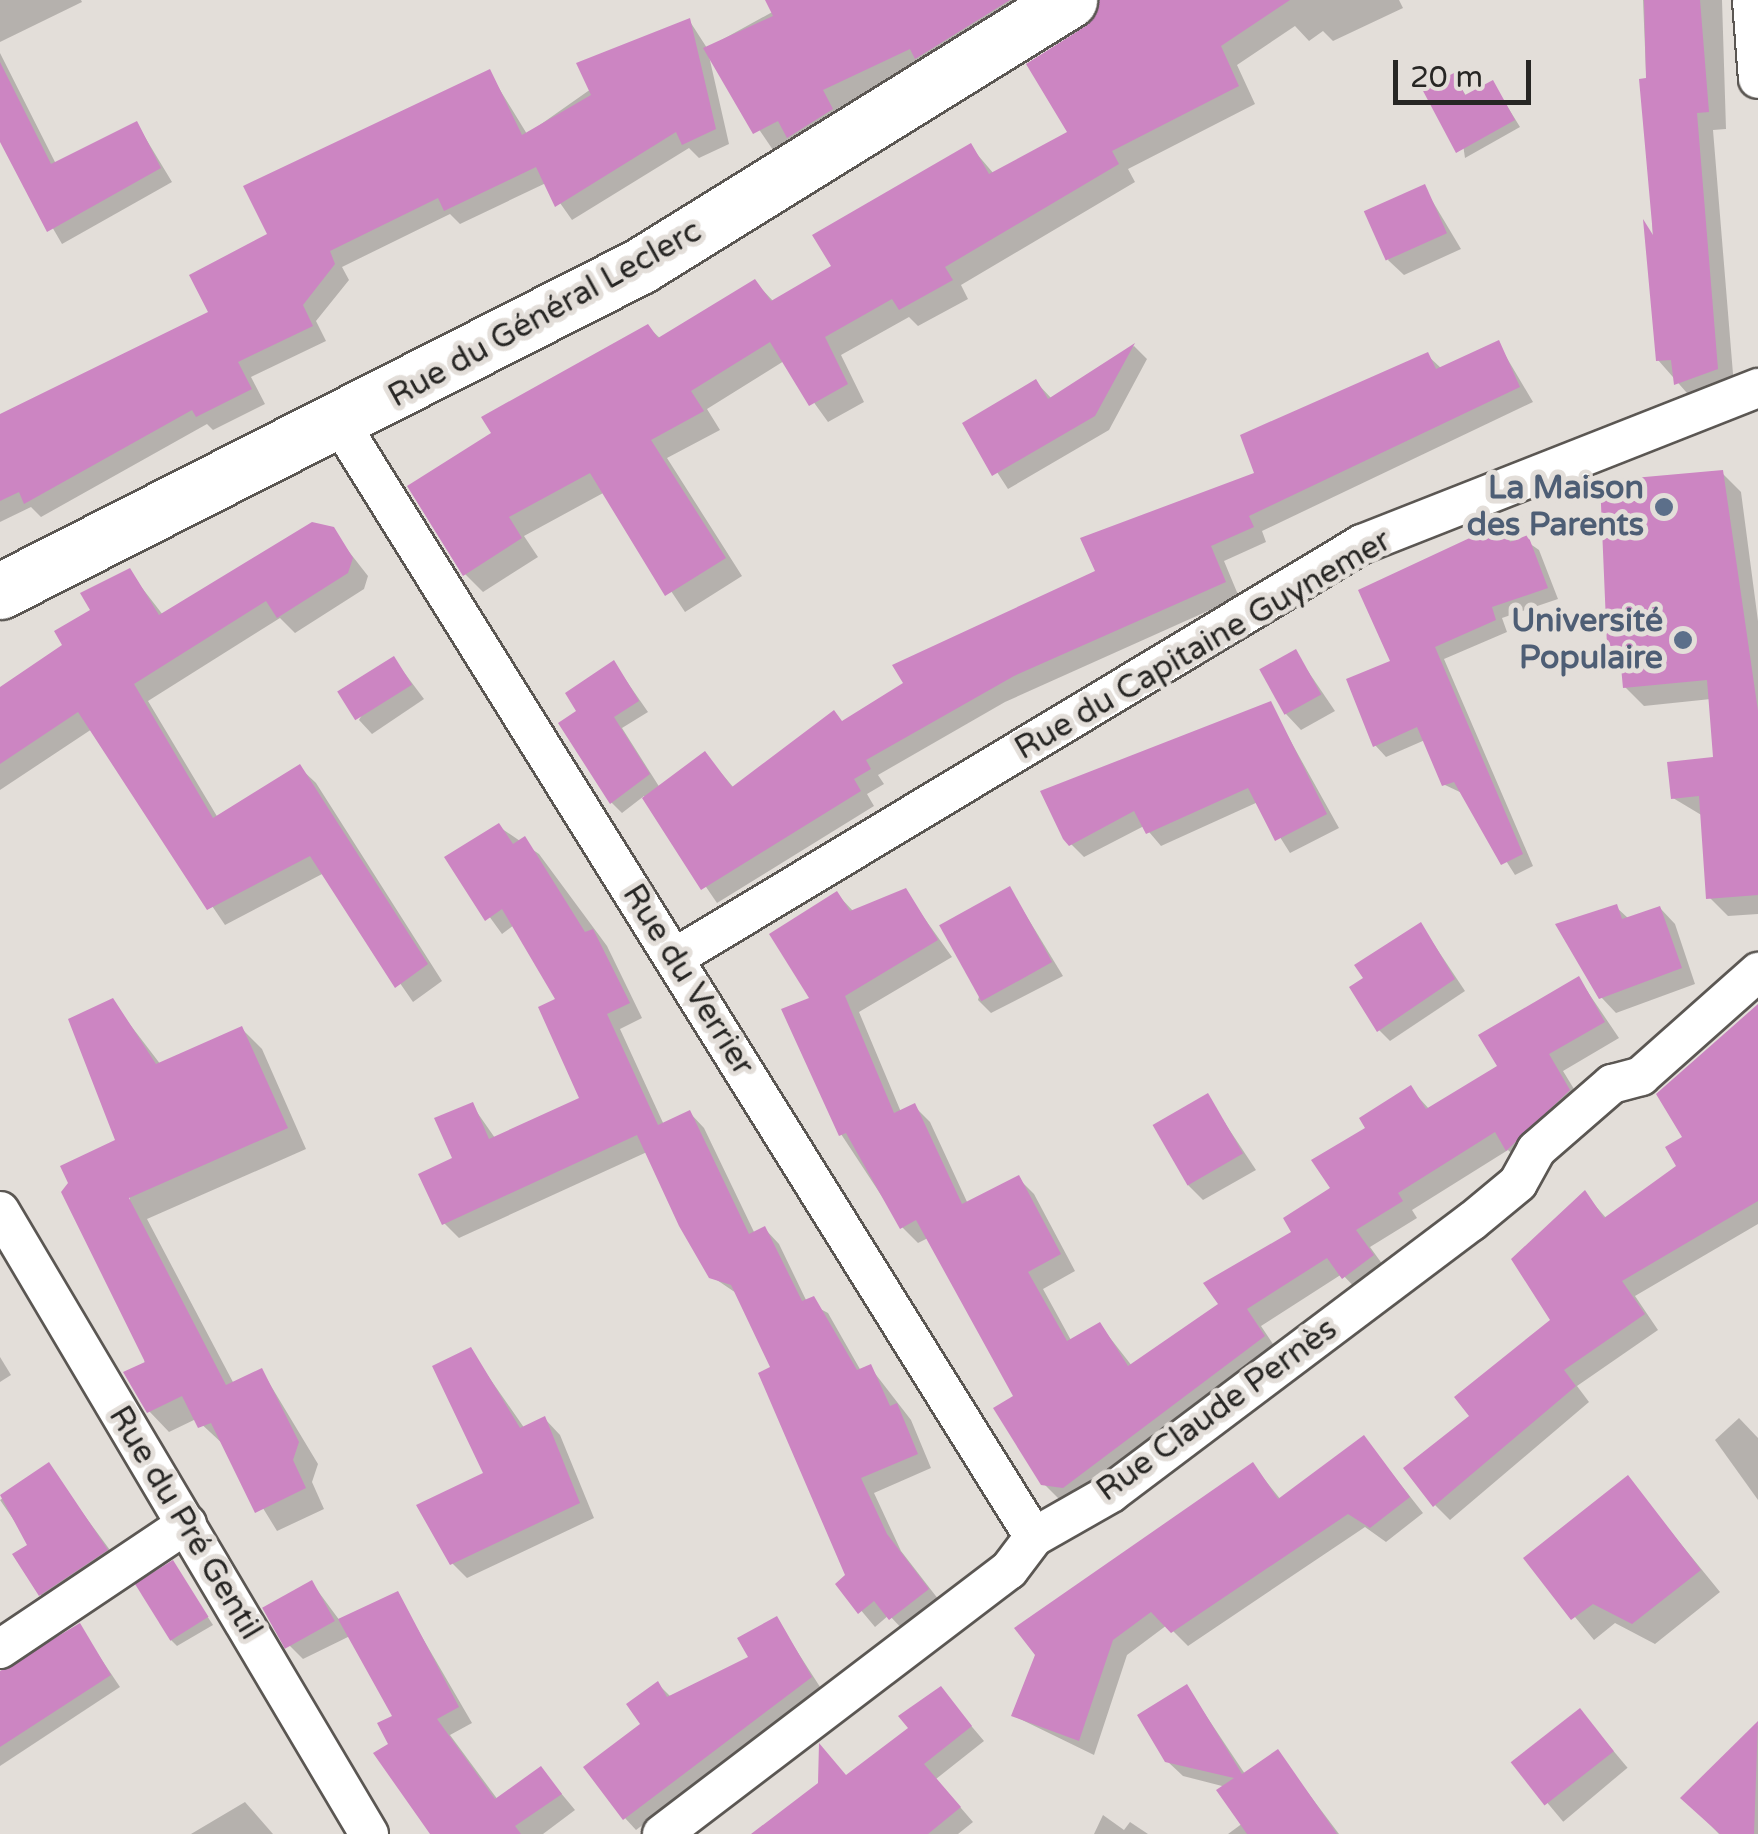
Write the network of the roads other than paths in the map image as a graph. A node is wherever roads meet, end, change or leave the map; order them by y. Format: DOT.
graph roads {
  1 [pos="1069,0"];
  2 [pos="1752,0"];
  3 [pos="1758,79"];
  4 [pos="1758,388"];
  5 [pos="341,425"];
  6 [pos="0,591"];
  7 [pos="674,958"];
  8 [pos="1758,972"];
  9 [pos="0,1212"];
  10 [pos="188,1524"];
  11 [pos="1034,1537"];
  12 [pos="0,1648"];
  13 [pos="369,1834"];
  14 [pos="662,1834"];
  1 -- 5 [label="main road, Rue du Général Leclerc"];
  2 -- 3 [label="street"];
  4 -- 7 [label="street, Rue du Capitaine Guynemer"];
  5 -- 6 [label="main road, Rue du Général Leclerc"];
  5 -- 7 [label="street, Rue du Verrier"];
  7 -- 11 [label="street, Rue du Verrier"];
  8 -- 11 [label="street, Rue Claude Pernès"];
  9 -- 10 [label="street, Rue du Pré Gentil"];
  10 -- 12 [label="street"];
  10 -- 13 [label="street, Rue du Pré Gentil"];
  11 -- 14 [label="street, Rue Claude Pernès"];
}
